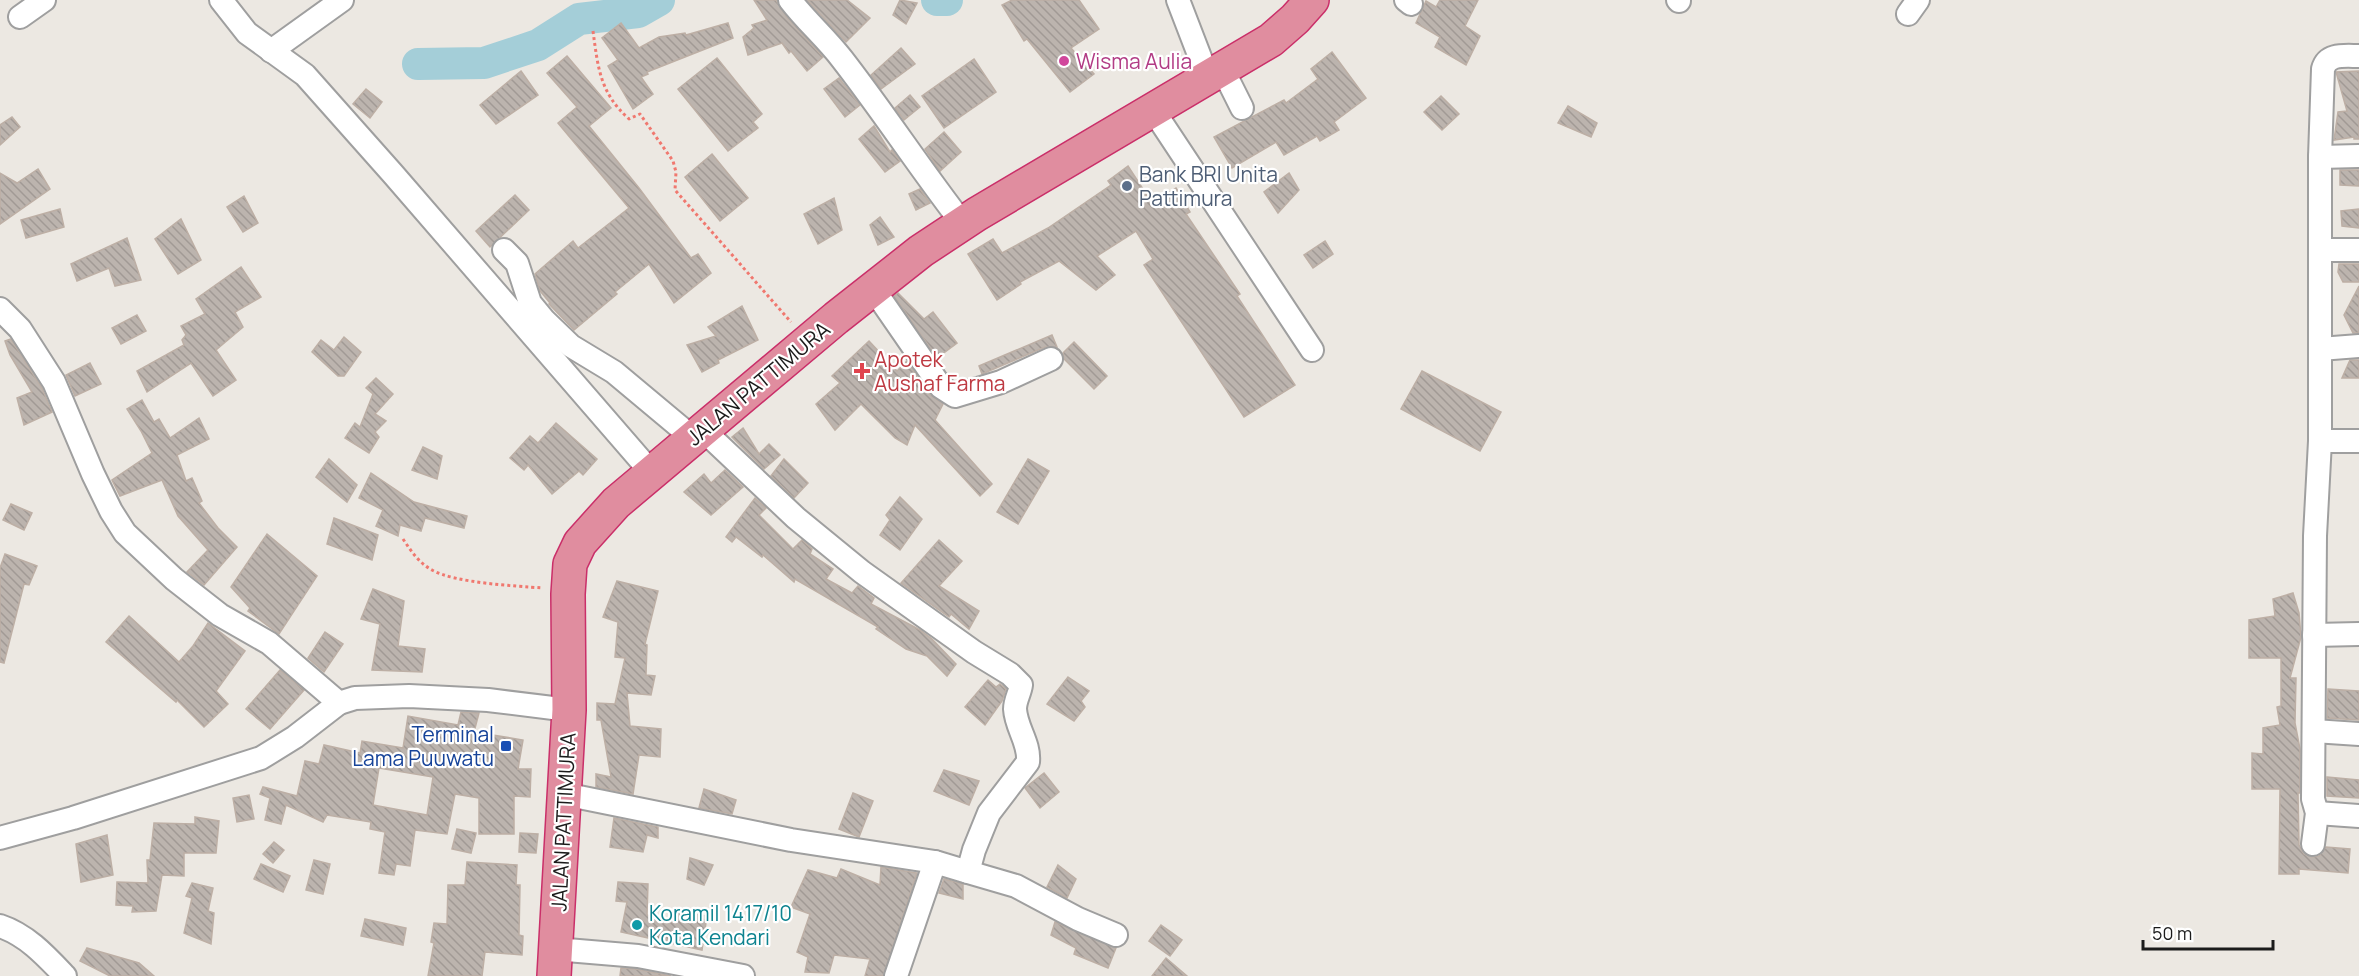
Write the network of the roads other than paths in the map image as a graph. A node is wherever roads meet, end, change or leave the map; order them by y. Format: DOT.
graph roads {
  1 [pos="44,0"];
  2 [pos="221,0"];
  3 [pos="342,0"];
  4 [pos="790,0"];
  5 [pos="1178,0"];
  6 [pos="1312,0"];
  7 [pos="20,17"];
  8 [pos="271,51"];
  9 [pos="2359,56"];
  10 [pos="1215,74"];
  11 [pos="1242,108"];
  12 [pos="1153,110"];
  13 [pos="2359,156"];
  14 [pos="2320,157"];
  15 [pos="963,224"];
  16 [pos="2320,249"];
  17 [pos="504,250"];
  18 [pos="2359,250"];
  19 [pos="874,290"];
  20 [pos="0,309"];
  21 [pos="2359,346"];
  22 [pos="2320,349"];
  23 [pos="1312,350"];
  24 [pos="1051,359"];
  25 [pos="698,434"];
  26 [pos="2320,441"];
  27 [pos="2359,441"];
  28 [pos="651,472"];
  29 [pos="2359,634"];
  30 [pos="2314,635"];
  31 [pos="339,703"];
  32 [pos="569,710"];
  33 [pos="2314,732"];
  34 [pos="2359,734"];
  35 [pos="564,794"];
  36 [pos="2317,813"];
  37 [pos="2359,816"];
  38 [pos="0,838"];
  39 [pos="2313,844"];
  40 [pos="935,862"];
  41 [pos="968,872"];
  42 [pos="0,926"];
  43 [pos="1116,935"];
  44 [pos="555,962"];
  45 [pos="65,976"];
  46 [pos="743,976"];
  47 [pos="896,976"];
  1 -- 7 [label="street"];
  2 -- 8 [label="street"];
  3 -- 8 [label="street"];
  4 -- 15 [label="street"];
  5 -- 10 [label="street"];
  6 -- 10 [label="highway, JALAN PATTIMURA"];
  8 -- 28 [label="street"];
  9 -- 14 [label="street"];
  10 -- 11 [label="street"];
  10 -- 12 [label="highway, JALAN PATTIMURA"];
  12 -- 15 [label="highway, JALAN PATTIMURA"];
  12 -- 23 [label="street"];
  13 -- 14 [label="street"];
  14 -- 16 [label="street"];
  15 -- 19 [label="highway, JALAN PATTIMURA"];
  16 -- 18 [label="street"];
  16 -- 22 [label="street"];
  17 -- 25 [label="street"];
  19 -- 24 [label="street"];
  19 -- 25 [label="highway, JALAN PATTIMURA"];
  20 -- 31 [label="street"];
  21 -- 22 [label="street"];
  22 -- 26 [label="street"];
  25 -- 28 [label="highway, JALAN PATTIMURA"];
  25 -- 41 [label="street"];
  26 -- 27 [label="street"];
  26 -- 30 [label="street"];
  28 -- 32 [label="highway, JALAN PATTIMURA"];
  29 -- 30 [label="street"];
  30 -- 33 [label="street"];
  31 -- 32 [label="street"];
  31 -- 38 [label="street"];
  32 -- 35 [label="highway, JALAN PATTIMURA"];
  33 -- 34 [label="street"];
  33 -- 36 [label="street"];
  35 -- 40 [label="street"];
  35 -- 44 [label="highway, JALAN PATTIMURA"];
  36 -- 37 [label="street"];
  36 -- 39 [label="street"];
  40 -- 41 [label="street"];
  40 -- 47 [label="street"];
  41 -- 43 [label="street"];
  42 -- 45 [label="street"];
  44 -- 46 [label="street"];
}
